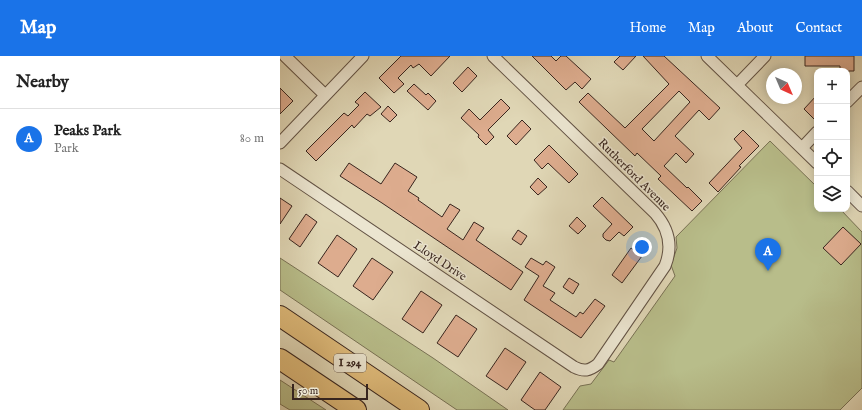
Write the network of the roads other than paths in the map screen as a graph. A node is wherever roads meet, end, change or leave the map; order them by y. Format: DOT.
graph roads {
  1 [pos="285,56"];
  2 [pos="363,56"];
  3 [pos="493,56"];
  4 [pos="707,56"];
  5 [pos="765,56"];
  6 [pos="737,85"];
  7 [pos="862,87"];
  8 [pos="325,95"];
  9 [pos="850,99"];
  10 [pos="814,135"];
  11 [pos="280,143"];
  12 [pos="802,148"];
  13 [pos="814,160"];
  14 [pos="280,169"];
  15 [pos="850,194"];
  16 [pos="862,206"];
  17 [pos="280,316"];
  18 [pos="280,358"];
  19 [pos="586,371"];
  20 [pos="356,410"];
  21 [pos="419,410"];
  1 -- 8 [label="street"];
  2 -- 8 [label="street"];
  3 -- 19 [label="street, Rutherford Avenue"];
  4 -- 6 [label="street"];
  5 -- 6 [label="street"];
  6 -- 12 [label="street"];
  7 -- 9 [label="street"];
  8 -- 11 [label="street"];
  10 -- 12 [label="street"];
  12 -- 13 [label="street"];
  14 -- 19 [label="street, Lloyd Drive"];
  15 -- 16 [label="street"];
  17 -- 21 [label="highway, I 294"];
  18 -- 20 [label="highway"];
}
